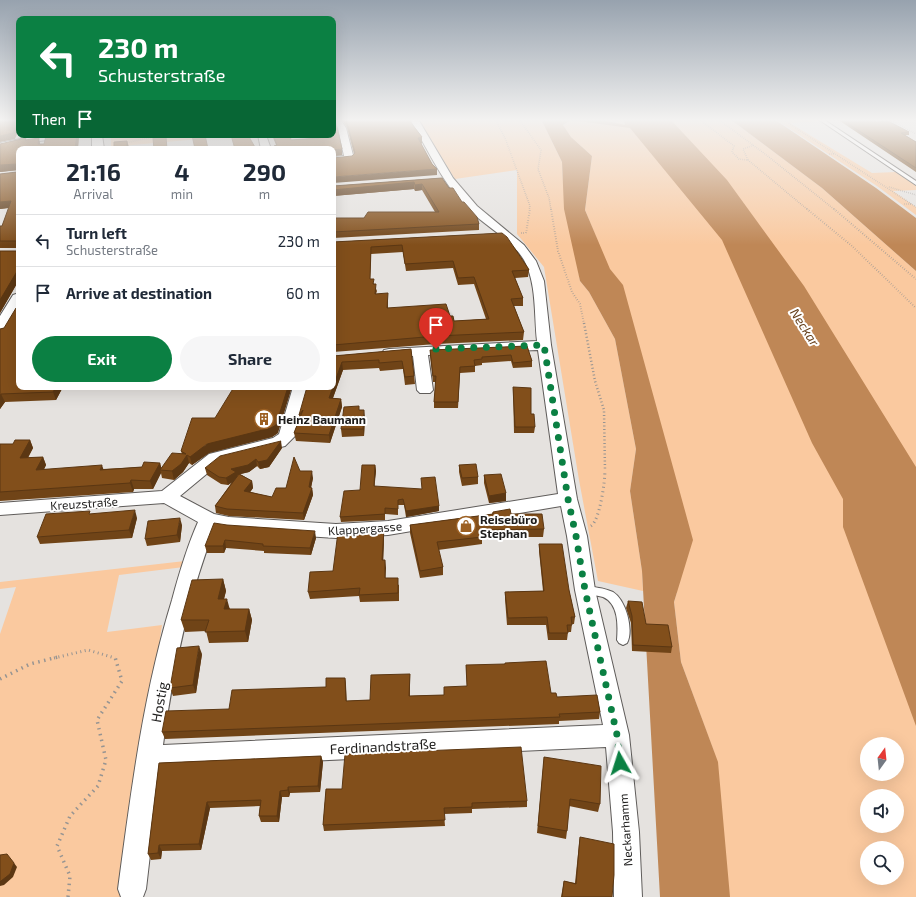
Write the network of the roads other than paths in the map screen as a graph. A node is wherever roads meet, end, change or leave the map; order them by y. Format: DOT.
graph roads {
  1 [pos="436,161"];
  2 [pos="883,161"];
  3 [pos="916,183"];
  4 [pos="505,234"];
  5 [pos="487,236"];
  6 [pos="16,303"];
  7 [pos="0,331"];
  8 [pos="544,345"];
  9 [pos="420,351"];
  10 [pos="373,355"];
  11 [pos="300,390"];
  12 [pos="425,390"];
  13 [pos="167,497"];
  14 [pos="568,499"];
  15 [pos="0,509"];
  16 [pos="209,520"];
  17 [pos="585,590"];
  18 [pos="623,640"];
  19 [pos="617,735"];
  20 [pos="149,757"];
  21 [pos="132,889"];
  22 [pos="628,897"];
  1 -- 4 [label="street, Neckarhamm"];
  2 -- 3 [label="lane"];
  4 -- 5 [label="street"];
  4 -- 8 [label="street, Neckarhamm"];
  6 -- 7 [label="street"];
  8 -- 9 [label="street"];
  8 -- 14 [label="street, Neckarhamm"];
  9 -- 10 [label="street"];
  9 -- 12 [label="street"];
  11 -- 13 [label="street"];
  13 -- 15 [label="street, Kreuzstraße"];
  13 -- 16 [label="street, Klappergasse"];
  14 -- 16 [label="street, Klappergasse"];
  14 -- 17 [label="street, Neckarhamm"];
  16 -- 20 [label="street, Hostig"];
  17 -- 18 [label="lane"];
  17 -- 19 [label="street, Neckarhamm"];
  19 -- 20 [label="street, Ferdinandstraße"];
  19 -- 22 [label="street, Neckarhamm"];
  20 -- 21 [label="street, Hostig"];
}
